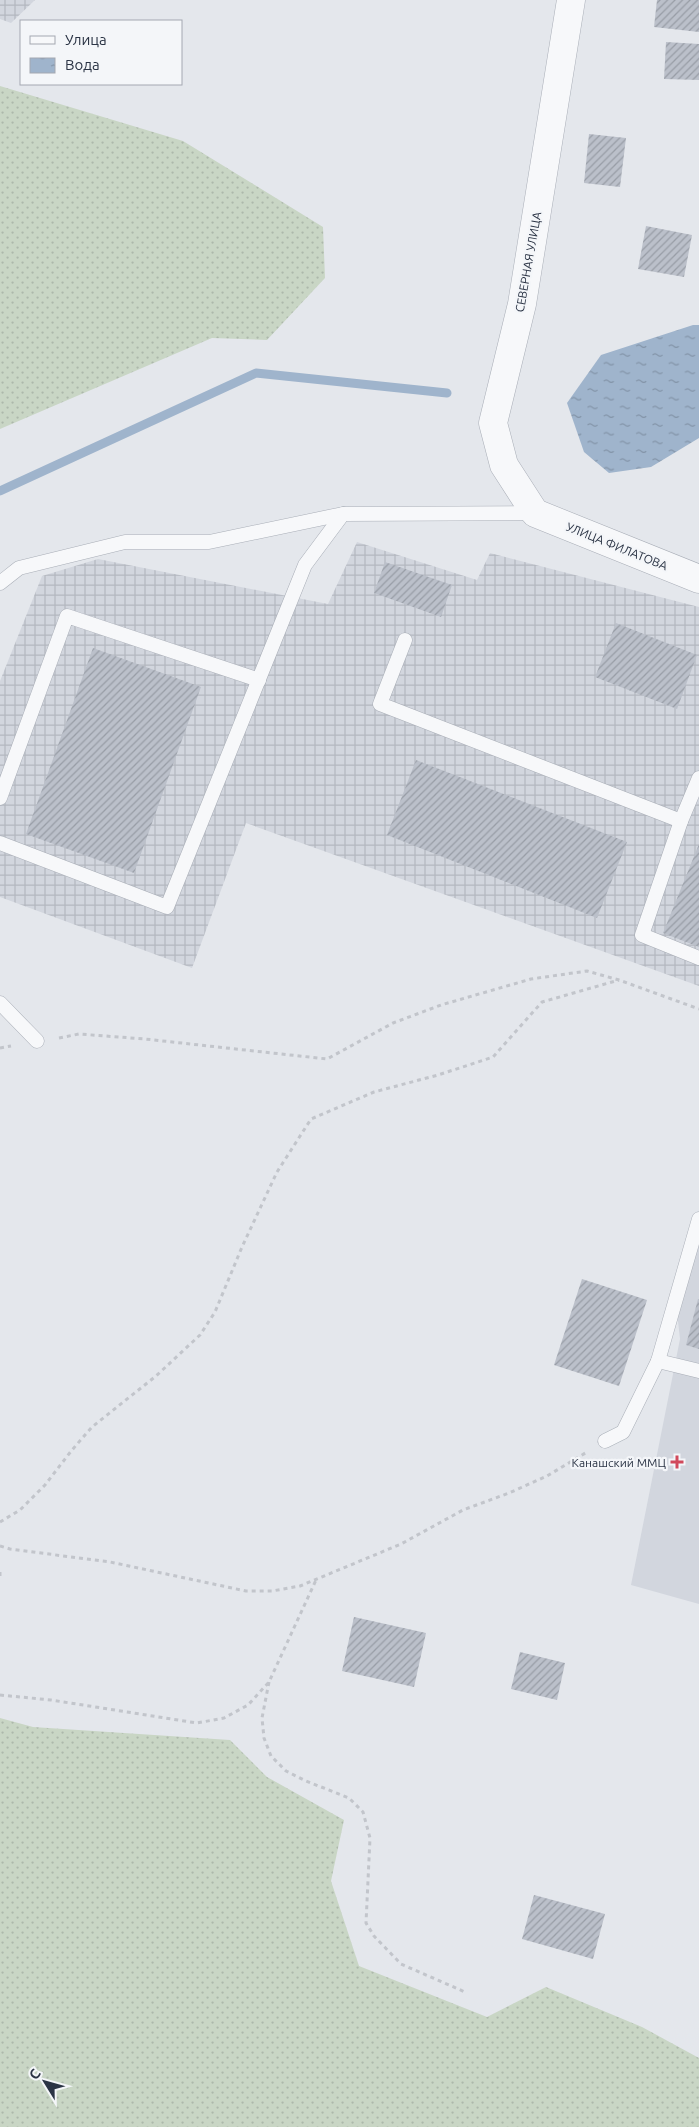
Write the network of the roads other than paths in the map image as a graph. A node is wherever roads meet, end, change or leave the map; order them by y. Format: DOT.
graph roads {
  1 [pos="571,0"];
  2 [pos="535,513"];
  3 [pos="343,514"];
  4 [pos="699,579"];
  5 [pos="0,583"];
  6 [pos="405,640"];
  7 [pos="259,680"];
  8 [pos="699,778"];
  9 [pos="0,798"];
  10 [pos="681,821"];
  11 [pos="0,843"];
  12 [pos="699,958"];
  13 [pos="0,1003"];
  14 [pos="37,1041"];
  15 [pos="699,1219"];
  16 [pos="658,1361"];
  17 [pos="699,1371"];
  18 [pos="605,1441"];
  1 -- 2 [label="street, СЕВЕРНАЯ УЛИЦА"];
  2 -- 3 [label="lane"];
  2 -- 4 [label="street, УЛИЦА ФИЛАТОВА"];
  3 -- 5 [label="lane"];
  3 -- 7 [label="lane"];
  6 -- 10 [label="lane"];
  7 -- 9 [label="lane"];
  7 -- 11 [label="lane"];
  8 -- 10 [label="lane"];
  10 -- 12 [label="lane"];
  13 -- 14 [label="lane"];
  15 -- 16 [label="lane"];
  16 -- 17 [label="lane"];
  16 -- 18 [label="lane"];
}
